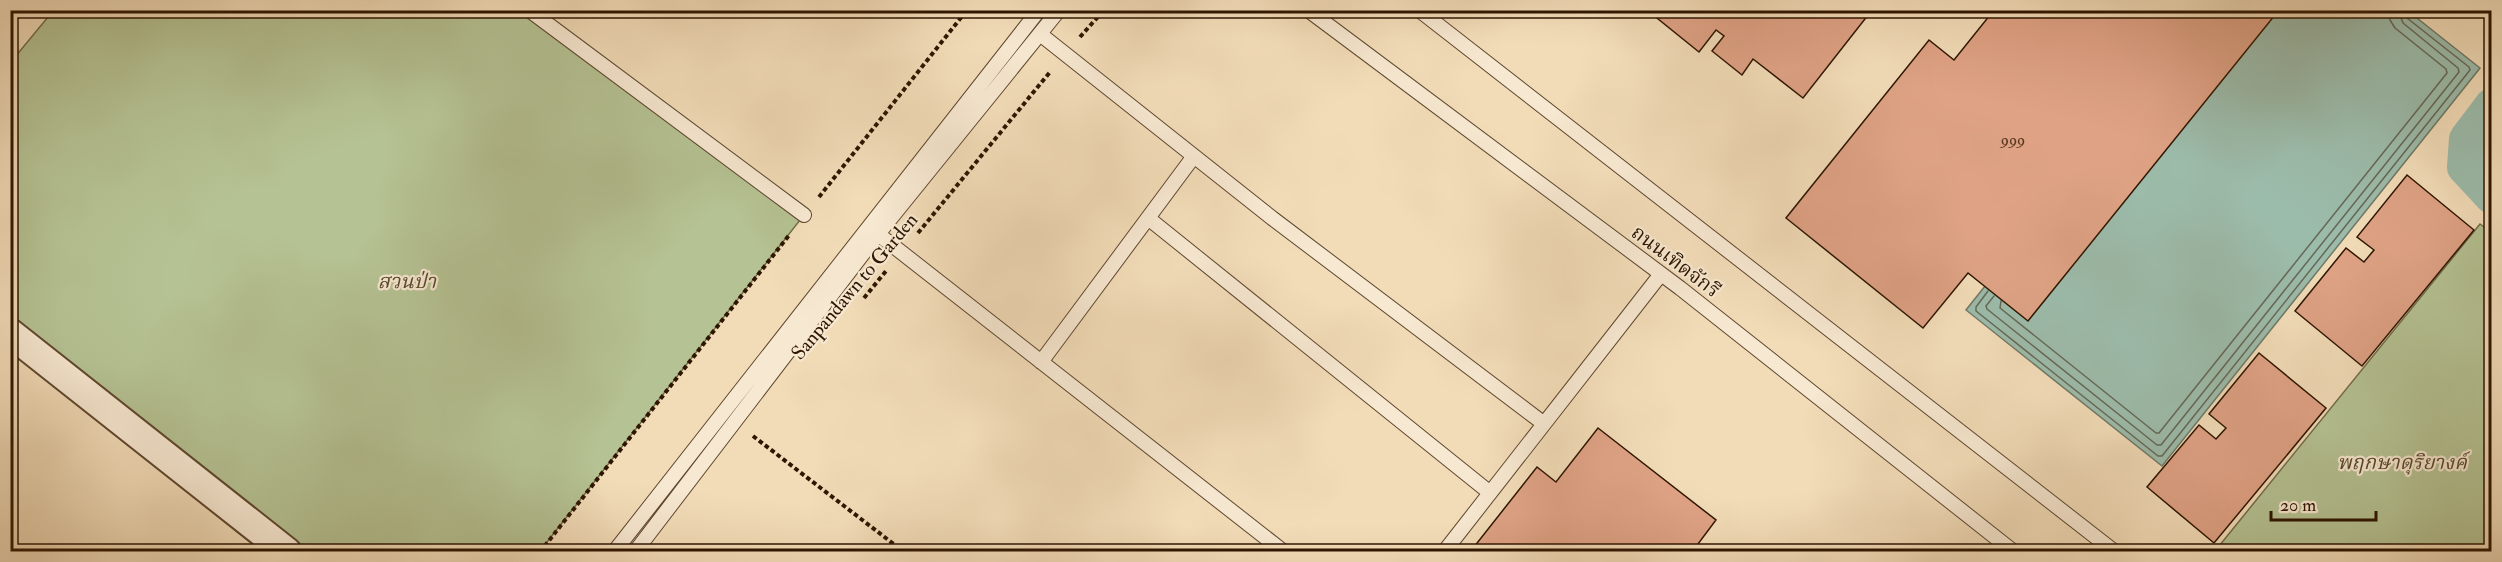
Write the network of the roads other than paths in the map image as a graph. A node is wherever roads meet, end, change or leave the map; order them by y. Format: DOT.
graph roads {
  1 [pos="529,10"];
  2 [pos="1039,10"];
  3 [pos="1059,10"];
  4 [pos="1308,10"];
  5 [pos="1419,10"];
  6 [pos="1040,34"];
  7 [pos="1194,156"];
  8 [pos="804,216"];
  9 [pos="1148,218"];
  10 [pos="878,234"];
  11 [pos="1661,274"];
  12 [pos="10,333"];
  13 [pos="1041,362"];
  14 [pos="1543,423"];
  15 [pos="1490,492"];
  16 [pos="287,552"];
  17 [pos="614,552"];
  18 [pos="634,552"];
  19 [pos="1284,552"];
  20 [pos="1444,552"];
  21 [pos="2014,552"];
  22 [pos="2115,552"];
  1 -- 8 [label="lane"];
  2 -- 17 [label="lane"];
  3 -- 6 [label="lane"];
  4 -- 11 [label="lane, ถนนเทิดจักรี"];
  5 -- 22 [label="lane, ถนนเทิดจักรี"];
  6 -- 7 [label="lane"];
  6 -- 10 [label="lane"];
  7 -- 9 [label="lane"];
  7 -- 14 [label="lane"];
  9 -- 13 [label="lane"];
  9 -- 15 [label="lane"];
  10 -- 13 [label="lane"];
  10 -- 18 [label="lane"];
  11 -- 14 [label="lane"];
  11 -- 21 [label="lane, ถนนเทิดจักรี"];
  12 -- 16 [label="street"];
  13 -- 19 [label="lane"];
  14 -- 15 [label="lane"];
  15 -- 20 [label="lane"];
}
